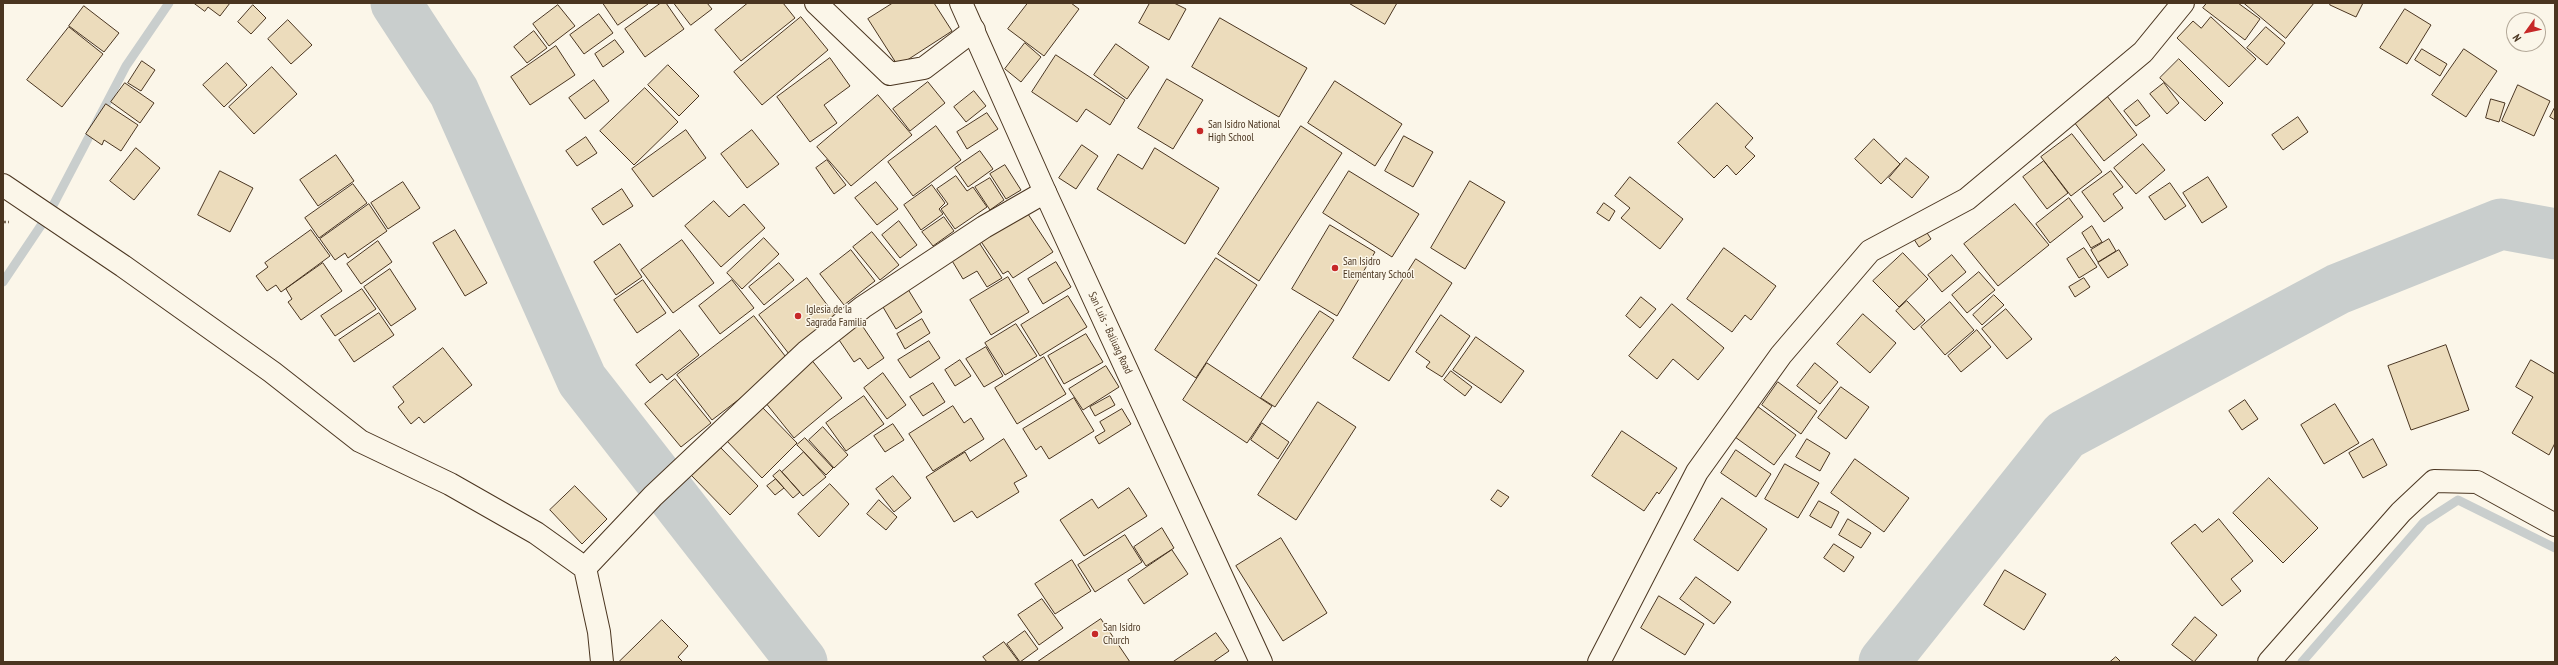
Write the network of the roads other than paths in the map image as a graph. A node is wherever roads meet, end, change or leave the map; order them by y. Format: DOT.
graph roads {
  1 [pos="816,3"];
  2 [pos="961,3"];
  3 [pos="2183,3"];
  4 [pos="974,30"];
  5 [pos="3,184"];
  6 [pos="1045,192"];
  7 [pos="2555,524"];
  8 [pos="585,568"];
  9 [pos="602,662"];
  10 [pos="1261,662"];
  11 [pos="1599,662"];
  12 [pos="2269,662"];
  1 -- 4 [label="street"];
  2 -- 4 [label="street, San Luis - Baliuag Road"];
  3 -- 11 [label="street"];
  4 -- 6 [label="street, San Luis - Baliuag Road"];
  5 -- 8 [label="street"];
  6 -- 8 [label="street"];
  6 -- 10 [label="street, San Luis - Baliuag Road"];
  7 -- 12 [label="street"];
  8 -- 9 [label="street"];
}
